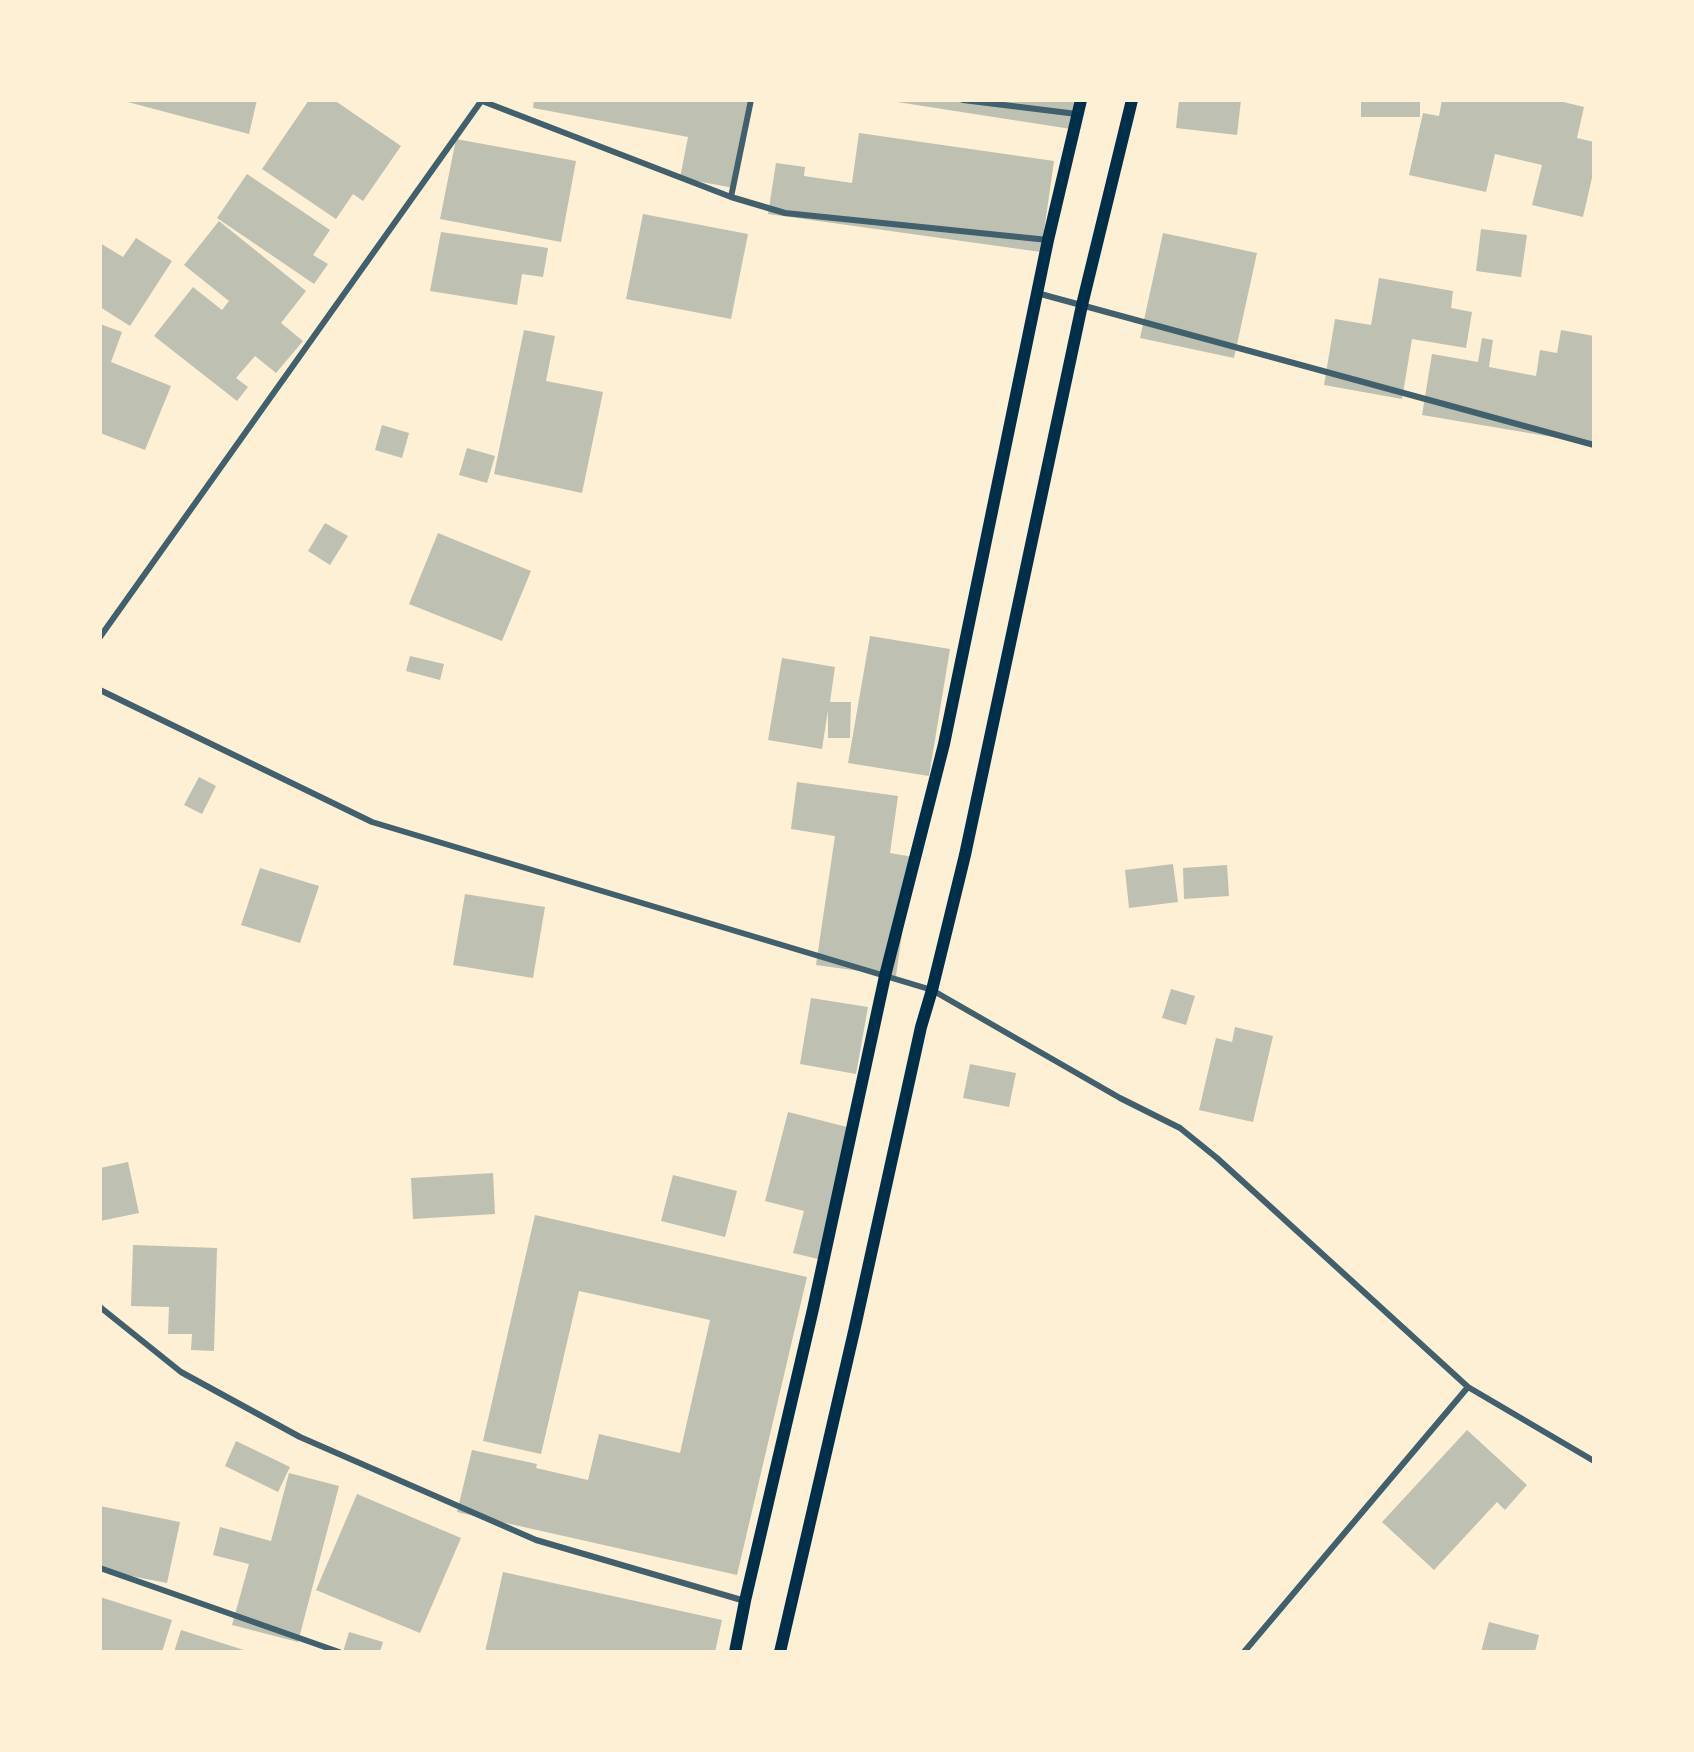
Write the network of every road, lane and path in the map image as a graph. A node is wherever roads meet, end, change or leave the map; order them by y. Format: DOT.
graph roads {
  1 [pos="751,100"];
  2 [pos="963,100"];
  3 [pos="1081,100"];
  4 [pos="1132,100"];
  5 [pos="482,101"];
  6 [pos="1077,114"];
  7 [pos="731,197"];
  8 [pos="1048,240"];
  9 [pos="1037,293"];
  10 [pos="1082,305"];
  11 [pos="1593,446"];
  12 [pos="100,637"];
  13 [pos="100,690"];
  14 [pos="885,976"];
  15 [pos="932,990"];
  16 [pos="100,1307"];
  17 [pos="1468,1387"];
  18 [pos="1593,1461"];
  19 [pos="100,1568"];
  20 [pos="746,1601"];
  21 [pos="339,1652"];
  22 [pos="735,1652"];
  23 [pos="780,1652"];
  24 [pos="1244,1652"];
  1 -- 7 [label="street"];
  2 -- 6 [label="street"];
  3 -- 6 [label="main road"];
  4 -- 10 [label="main road"];
  5 -- 7 [label="street"];
  5 -- 12 [label="street"];
  6 -- 8 [label="main road"];
  7 -- 8 [label="street"];
  8 -- 9 [label="main road"];
  9 -- 10 [label="street"];
  9 -- 14 [label="main road"];
  10 -- 11 [label="street"];
  10 -- 15 [label="main road"];
  13 -- 14 [label="street"];
  14 -- 15 [label="street"];
  14 -- 20 [label="main road"];
  15 -- 17 [label="street"];
  15 -- 23 [label="main road"];
  16 -- 20 [label="street"];
  17 -- 18 [label="street"];
  17 -- 24 [label="street"];
  19 -- 21 [label="street"];
  20 -- 22 [label="main road"];
}
